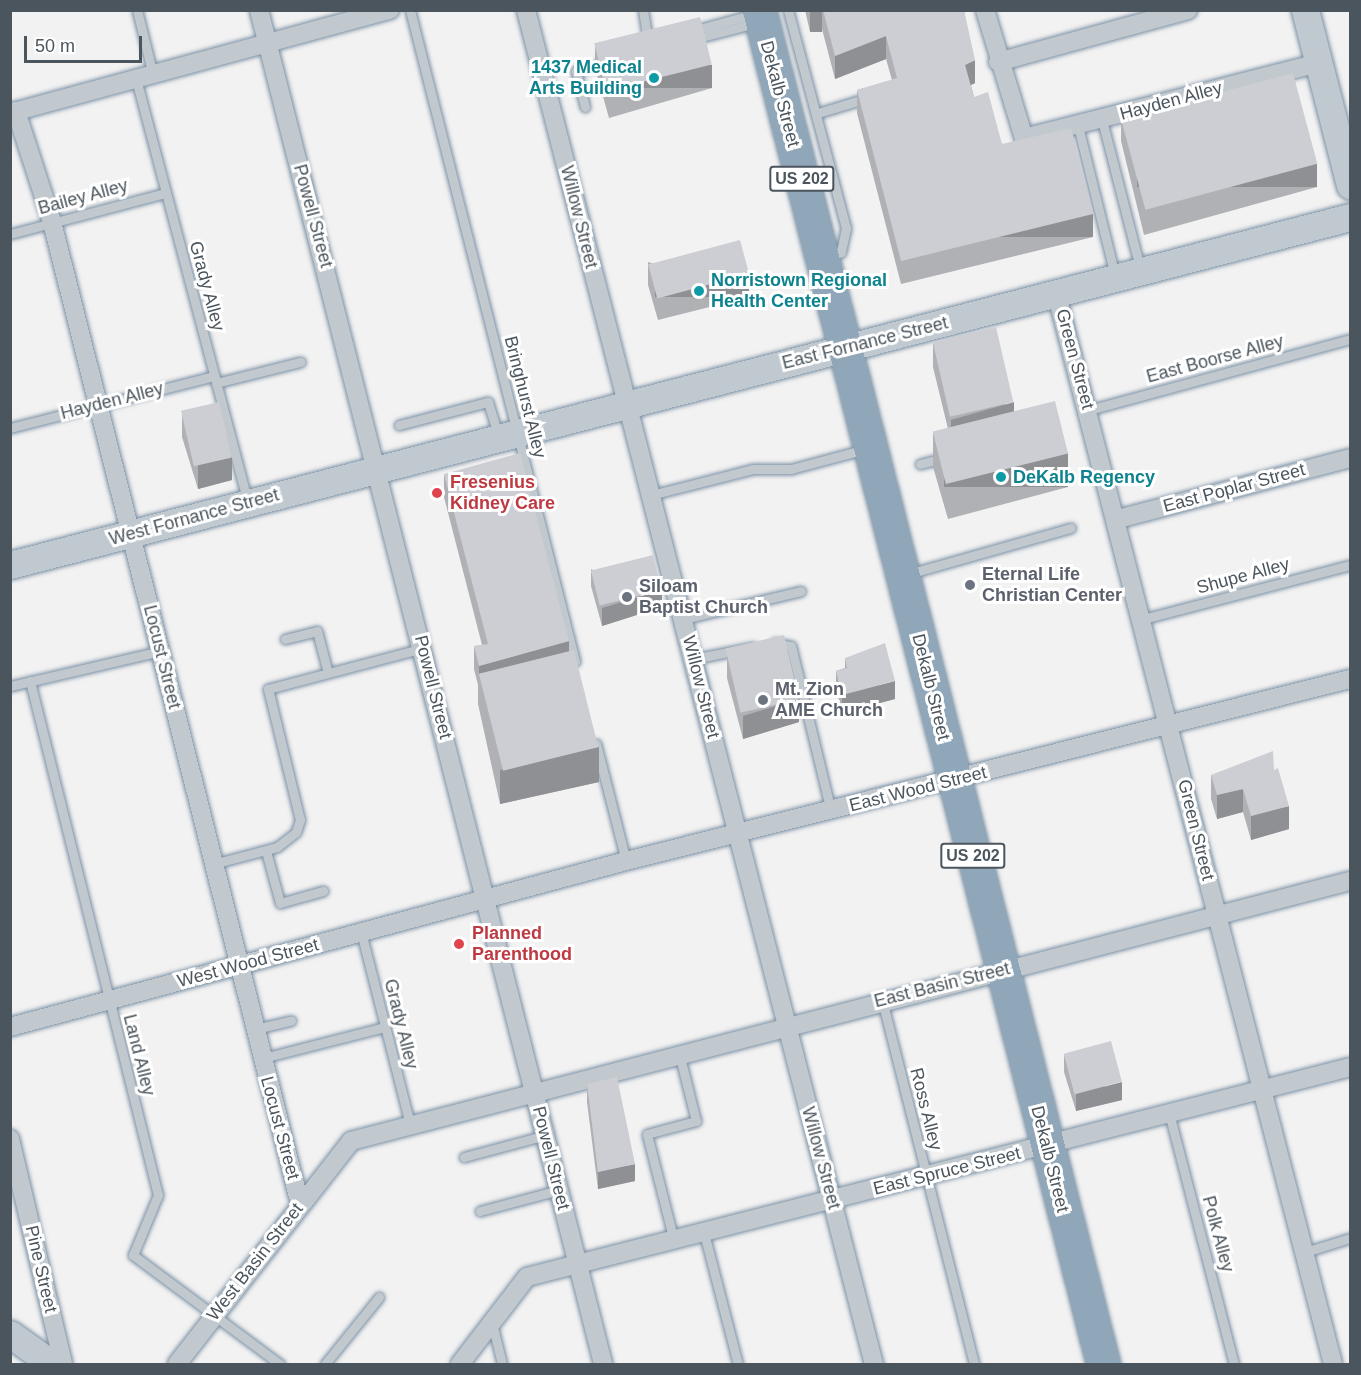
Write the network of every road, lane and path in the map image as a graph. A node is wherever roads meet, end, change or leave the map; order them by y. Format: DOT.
graph roads {
  1 [pos="137,10"];
  2 [pos="259,10"];
  3 [pos="390,10"];
  4 [pos="410,10"];
  5 [pos="526,10"];
  6 [pos="643,10"];
  7 [pos="986,10"];
  8 [pos="1188,10"];
  9 [pos="1305,10"];
  10 [pos="767,14"];
  11 [pos="676,39"];
  12 [pos="268,43"];
  13 [pos="655,50"];
  14 [pos="621,59"];
  15 [pos="998,62"];
  16 [pos="1318,63"];
  17 [pos="144,77"];
  18 [pos="881,93"];
  19 [pos="585,107"];
  20 [pos="14,112"];
  21 [pos="818,113"];
  22 [pos="1102,120"];
  23 [pos="1078,126"];
  24 [pos="1350,185"];
  25 [pos="165,193"];
  26 [pos="1350,217"];
  27 [pos="52,222"];
  28 [pos="10,234"];
  29 [pos="823,258"];
  30 [pos="1129,277"];
  31 [pos="1058,296"];
  32 [pos="1350,339"];
  33 [pos="846,348"];
  34 [pos="300,362"];
  35 [pos="215,379"];
  36 [pos="627,404"];
  37 [pos="96,405"];
  38 [pos="1089,410"];
  39 [pos="399,425"];
  40 [pos="10,428"];
  41 [pos="508,435"];
  42 [pos="871,448"];
  43 [pos="953,455"];
  44 [pos="1350,458"];
  45 [pos="920,464"];
  46 [pos="379,470"];
  47 [pos="651,495"];
  48 [pos="247,502"];
  49 [pos="1118,519"];
  50 [pos="1071,528"];
  51 [pos="131,534"];
  52 [pos="10,565"];
  53 [pos="1350,565"];
  54 [pos="903,576"];
  55 [pos="801,591"];
  56 [pos="683,619"];
  57 [pos="1143,619"];
  58 [pos="285,639"];
  59 [pos="423,648"];
  60 [pos="161,651"];
  61 [pos="693,659"];
  62 [pos="328,673"];
  63 [pos="579,676"];
  64 [pos="1350,679"];
  65 [pos="30,681"];
  66 [pos="10,686"];
  67 [pos="1170,724"];
  68 [pos="593,734"];
  69 [pos="954,779"];
  70 [pos="831,811"];
  71 [pos="738,834"];
  72 [pos="266,851"];
  73 [pos="626,861"];
  74 [pos="213,864"];
  75 [pos="1350,881"];
  76 [pos="323,891"];
  77 [pos="487,900"];
  78 [pos="1218,916"];
  79 [pos="361,932"];
  80 [pos="238,966"];
  81 [pos="1002,970"];
  82 [pos="109,1000"];
  83 [pos="882,1000"];
  84 [pos="291,1021"];
  85 [pos="786,1026"];
  86 [pos="10,1027"];
  87 [pos="385,1028"];
  88 [pos="255,1029"];
  89 [pos="679,1053"];
  90 [pos="262,1058"];
  91 [pos="1350,1067"];
  92 [pos="1264,1089"];
  93 [pos="534,1090"];
  94 [pos="1169,1113"];
  95 [pos="410,1124"];
  96 [pos="546,1135"];
  97 [pos="10,1139"];
  98 [pos="1047,1147"];
  99 [pos="464,1157"];
  100 [pos="14,1163"];
  101 [pos="925,1177"];
  102 [pos="560,1190"];
  103 [pos="832,1200"];
  104 [pos="300,1204"];
  105 [pos="480,1211"];
  106 [pos="704,1233"];
  107 [pos="1350,1238"];
  108 [pos="674,1241"];
  109 [pos="1305,1252"];
  110 [pos="578,1265"];
  111 [pos="379,1297"];
  112 [pos="215,1314"];
  113 [pos="492,1323"];
  114 [pos="10,1334"];
  115 [pos="52,1365"];
  116 [pos="63,1365"];
  117 [pos="177,1365"];
  118 [pos="280,1365"];
  119 [pos="325,1365"];
  120 [pos="460,1365"];
  121 [pos="502,1365"];
  122 [pos="603,1365"];
  123 [pos="738,1365"];
  124 [pos="874,1365"];
  125 [pos="974,1365"];
  126 [pos="1103,1365"];
  127 [pos="1234,1365"];
  128 [pos="1333,1365"];
  1 -- 17 [label="lane, Grady Alley"];
  2 -- 12 [label="street, Powell Street"];
  3 -- 12 [label="street"];
  4 -- 41 [label="lane, Bringhurst Alley"];
  5 -- 36 [label="street, Willow Street"];
  6 -- 13 [label="lane"];
  7 -- 15 [label="street"];
  8 -- 15 [label="street"];
  9 -- 16 [label="street"];
  10 -- 11 [label="lane"];
  10 -- 21 [label="lane"];
  10 -- 29 [label="highway, Dekalb Street / US 202"];
  12 -- 17 [label="street"];
  12 -- 46 [label="street, Powell Street"];
  14 -- 19 [label="lane"];
  15 -- 23 [label="street, Hayden Alley"];
  16 -- 22 [label="street, Hayden Alley"];
  16 -- 24 [label="street"];
  17 -- 20 [label="street"];
  17 -- 25 [label="lane, Grady Alley"];
  18 -- 21 [label="lane"];
  20 -- 27 [label="street, Locust Street"];
  21 -- 29 [label="lane"];
  22 -- 23 [label="street, Hayden Alley"];
  22 -- 30 [label="lane"];
  23 -- 30 [label="lane"];
  25 -- 27 [label="lane, Bailey Alley"];
  25 -- 35 [label="lane, Grady Alley"];
  26 -- 30 [label="street, East Fornance Street"];
  27 -- 28 [label="lane, Bailey Alley"];
  27 -- 37 [label="street, Locust Street"];
  29 -- 33 [label="highway, Dekalb Street / US 202"];
  30 -- 31 [label="street, East Fornance Street"];
  31 -- 33 [label="street, East Fornance Street"];
  31 -- 38 [label="street, Green Street"];
  32 -- 38 [label="lane, East Boorse Alley"];
  33 -- 36 [label="street, East Fornance Street"];
  33 -- 42 [label="highway, Dekalb Street / US 202"];
  34 -- 35 [label="lane, Hayden Alley"];
  35 -- 37 [label="lane, Hayden Alley"];
  35 -- 48 [label="lane, Grady Alley"];
  36 -- 41 [label="street, East Fornance Street"];
  36 -- 47 [label="street, Willow Street"];
  37 -- 40 [label="lane, Hayden Alley"];
  37 -- 51 [label="street, Locust Street"];
  38 -- 49 [label="street, Green Street"];
  39 -- 41 [label="lane"];
  41 -- 46 [label="street, East Fornance Street"];
  41 -- 63 [label="lane, Bringhurst Alley"];
  42 -- 47 [label="lane"];
  42 -- 54 [label="highway, Dekalb Street / US 202"];
  43 -- 45 [label="lane"];
  44 -- 49 [label="street, East Poplar Street"];
  46 -- 48 [label="street, West Fornance Street"];
  46 -- 59 [label="street, Powell Street"];
  47 -- 56 [label="street, Willow Street"];
  48 -- 51 [label="street, West Fornance Street"];
  49 -- 57 [label="street, Green Street"];
  50 -- 54 [label="lane"];
  51 -- 52 [label="street, West Fornance Street"];
  51 -- 60 [label="street, Locust Street"];
  53 -- 57 [label="lane, Shupe Alley"];
  54 -- 69 [label="highway, Dekalb Street / US 202"];
  55 -- 56 [label="lane"];
  56 -- 61 [label="street, Willow Street"];
  57 -- 67 [label="street, Green Street"];
  58 -- 62 [label="lane"];
  59 -- 62 [label="lane"];
  59 -- 77 [label="street, Powell Street"];
  60 -- 65 [label="lane"];
  60 -- 74 [label="street, Locust Street"];
  61 -- 70 [label="lane"];
  61 -- 71 [label="street, Willow Street"];
  62 -- 72 [label="lane"];
  64 -- 67 [label="street, East Wood Street"];
  65 -- 66 [label="lane"];
  65 -- 82 [label="lane, Land Alley"];
  67 -- 69 [label="street, East Wood Street"];
  67 -- 78 [label="street, Green Street"];
  68 -- 73 [label="lane"];
  69 -- 70 [label="street, East Wood Street"];
  69 -- 81 [label="highway, Dekalb Street / US 202"];
  70 -- 71 [label="street, East Wood Street"];
  71 -- 73 [label="street, East Wood Street"];
  71 -- 85 [label="street, Willow Street"];
  72 -- 74 [label="lane"];
  72 -- 76 [label="lane"];
  73 -- 77 [label="street, East Wood Street"];
  74 -- 80 [label="street, Locust Street"];
  75 -- 78 [label="street, East Basin Street"];
  77 -- 79 [label="street, West Wood Street"];
  77 -- 93 [label="street, Powell Street"];
  78 -- 81 [label="street, East Basin Street"];
  78 -- 92 [label="street, Green Street"];
  79 -- 80 [label="street, West Wood Street"];
  79 -- 87 [label="lane, Grady Alley"];
  80 -- 82 [label="street, West Wood Street"];
  80 -- 88 [label="street, Locust Street"];
  81 -- 83 [label="street, East Basin Street"];
  81 -- 98 [label="highway, Dekalb Street / US 202"];
  82 -- 86 [label="street, West Wood Street"];
  82 -- 112 [label="lane, Land Alley"];
  83 -- 85 [label="street, East Basin Street"];
  83 -- 101 [label="lane, Ross Alley"];
  84 -- 88 [label="lane"];
  85 -- 89 [label="street, East Basin Street"];
  85 -- 103 [label="street, Willow Street"];
  87 -- 90 [label="lane"];
  87 -- 95 [label="lane, Grady Alley"];
  88 -- 90 [label="street, Locust Street"];
  89 -- 93 [label="street, East Basin Street"];
  89 -- 108 [label="lane"];
  90 -- 104 [label="street, Locust Street"];
  91 -- 92 [label="street, East Spruce Street"];
  92 -- 94 [label="street, East Spruce Street"];
  92 -- 109 [label="street, Green Street"];
  93 -- 95 [label="street, West Basin Street"];
  93 -- 96 [label="street, Powell Street"];
  94 -- 98 [label="street, East Spruce Street"];
  94 -- 127 [label="lane, Polk Alley"];
  95 -- 104 [label="street, West Basin Street"];
  96 -- 99 [label="lane"];
  96 -- 102 [label="street, Powell Street"];
  97 -- 100 [label="street, Pine Street"];
  98 -- 101 [label="street, East Spruce Street"];
  98 -- 126 [label="highway, Dekalb Street / US 202"];
  100 -- 116 [label="street, Pine Street"];
  101 -- 103 [label="street, East Spruce Street"];
  101 -- 125 [label="lane, Ross Alley"];
  102 -- 105 [label="lane"];
  102 -- 110 [label="street, Powell Street"];
  103 -- 106 [label="street, East Spruce Street"];
  103 -- 124 [label="street, Willow Street"];
  104 -- 112 [label="street, West Basin Street"];
  106 -- 108 [label="street, East Spruce Street"];
  106 -- 123 [label="lane"];
  107 -- 109 [label="lane"];
  108 -- 110 [label="street, East Spruce Street"];
  109 -- 128 [label="street, Green Street"];
  110 -- 113 [label="street, East Spruce Street"];
  110 -- 122 [label="street, Powell Street"];
  111 -- 119 [label="lane"];
  112 -- 117 [label="street, West Basin Street"];
  112 -- 118 [label="lane, Land Alley"];
  113 -- 120 [label="street, East Spruce Street"];
  113 -- 121 [label="lane"];
  114 -- 115 [label="street"];
}
